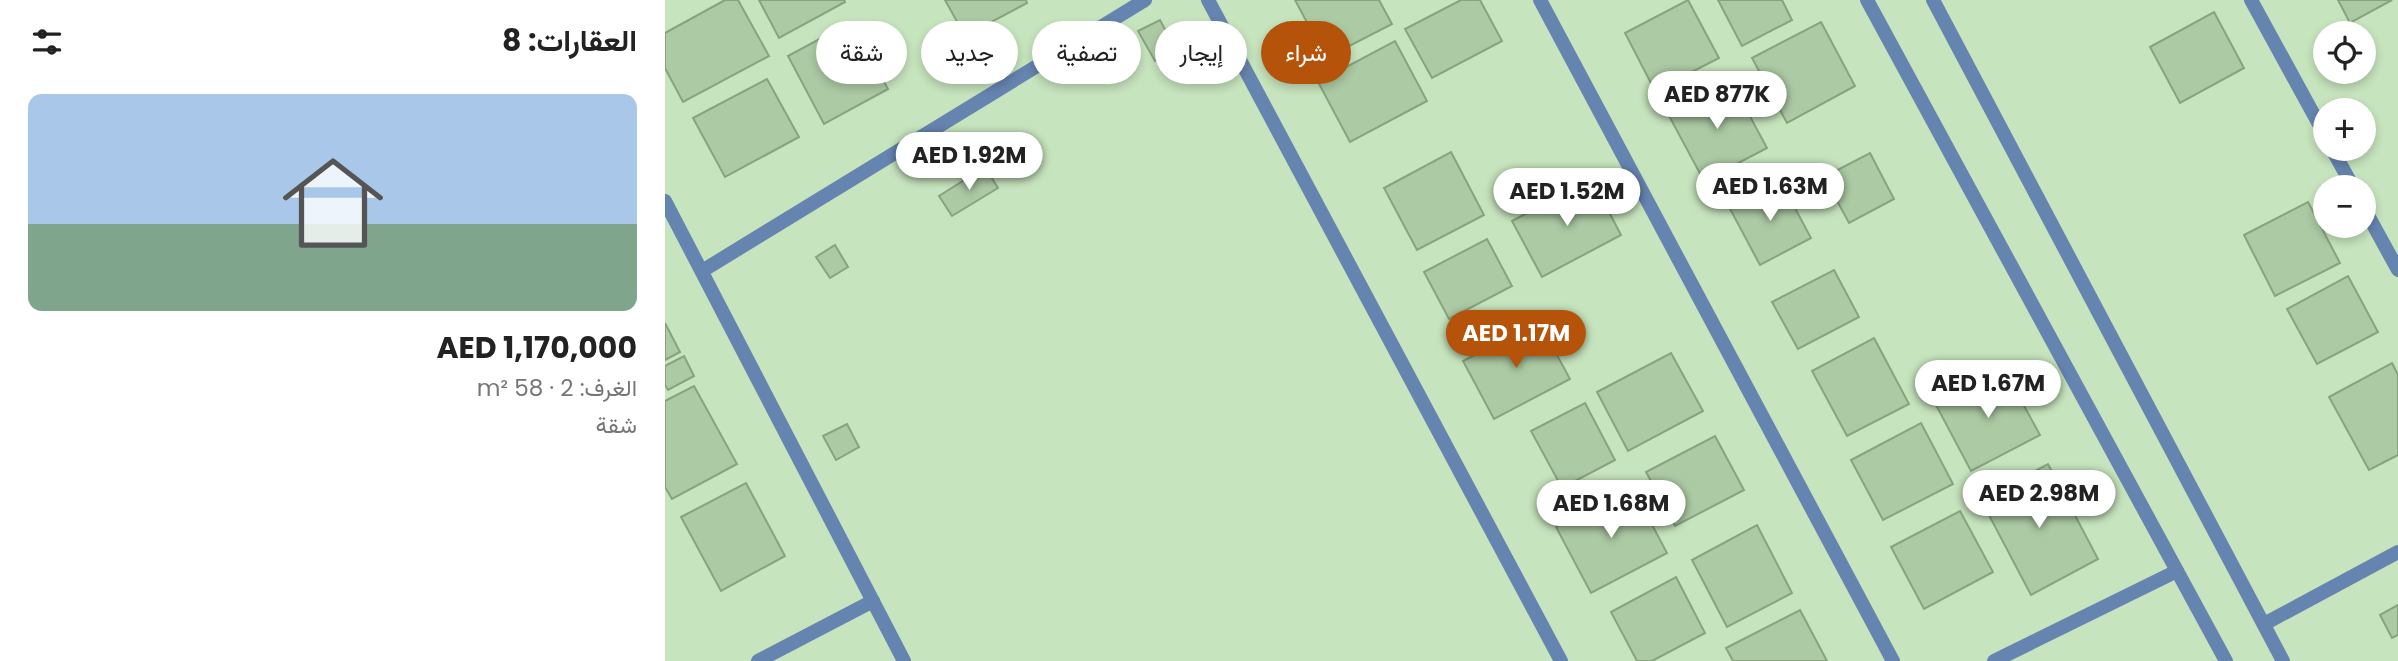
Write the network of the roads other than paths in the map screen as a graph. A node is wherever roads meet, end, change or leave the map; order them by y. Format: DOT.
graph roads {
  1 [pos="1145,0"];
  2 [pos="1208,0"];
  3 [pos="1540,0"];
  4 [pos="1867,0"];
  5 [pos="1933,0"];
  6 [pos="2251,0"];
  7 [pos="2313,113"];
  8 [pos="665,201"];
  9 [pos="2376,230"];
  10 [pos="2398,270"];
  11 [pos="702,271"];
  12 [pos="2398,552"];
  13 [pos="2177,572"];
  14 [pos="873,601"];
  15 [pos="2264,624"];
  16 [pos="758,661"];
  17 [pos="904,661"];
  18 [pos="1561,661"];
  19 [pos="1893,661"];
  20 [pos="1994,661"];
  21 [pos="2226,661"];
  22 [pos="2283,661"];
  1 -- 11 [label="street"];
  2 -- 18 [label="street"];
  3 -- 19 [label="street"];
  4 -- 13 [label="street"];
  5 -- 15 [label="street"];
  6 -- 7 [label="street"];
  8 -- 11 [label="street"];
  9 -- 10 [label="street"];
  11 -- 14 [label="street"];
  12 -- 15 [label="street"];
  13 -- 20 [label="street"];
  13 -- 21 [label="street"];
  14 -- 16 [label="street"];
  14 -- 17 [label="street"];
  15 -- 22 [label="street"];
}
